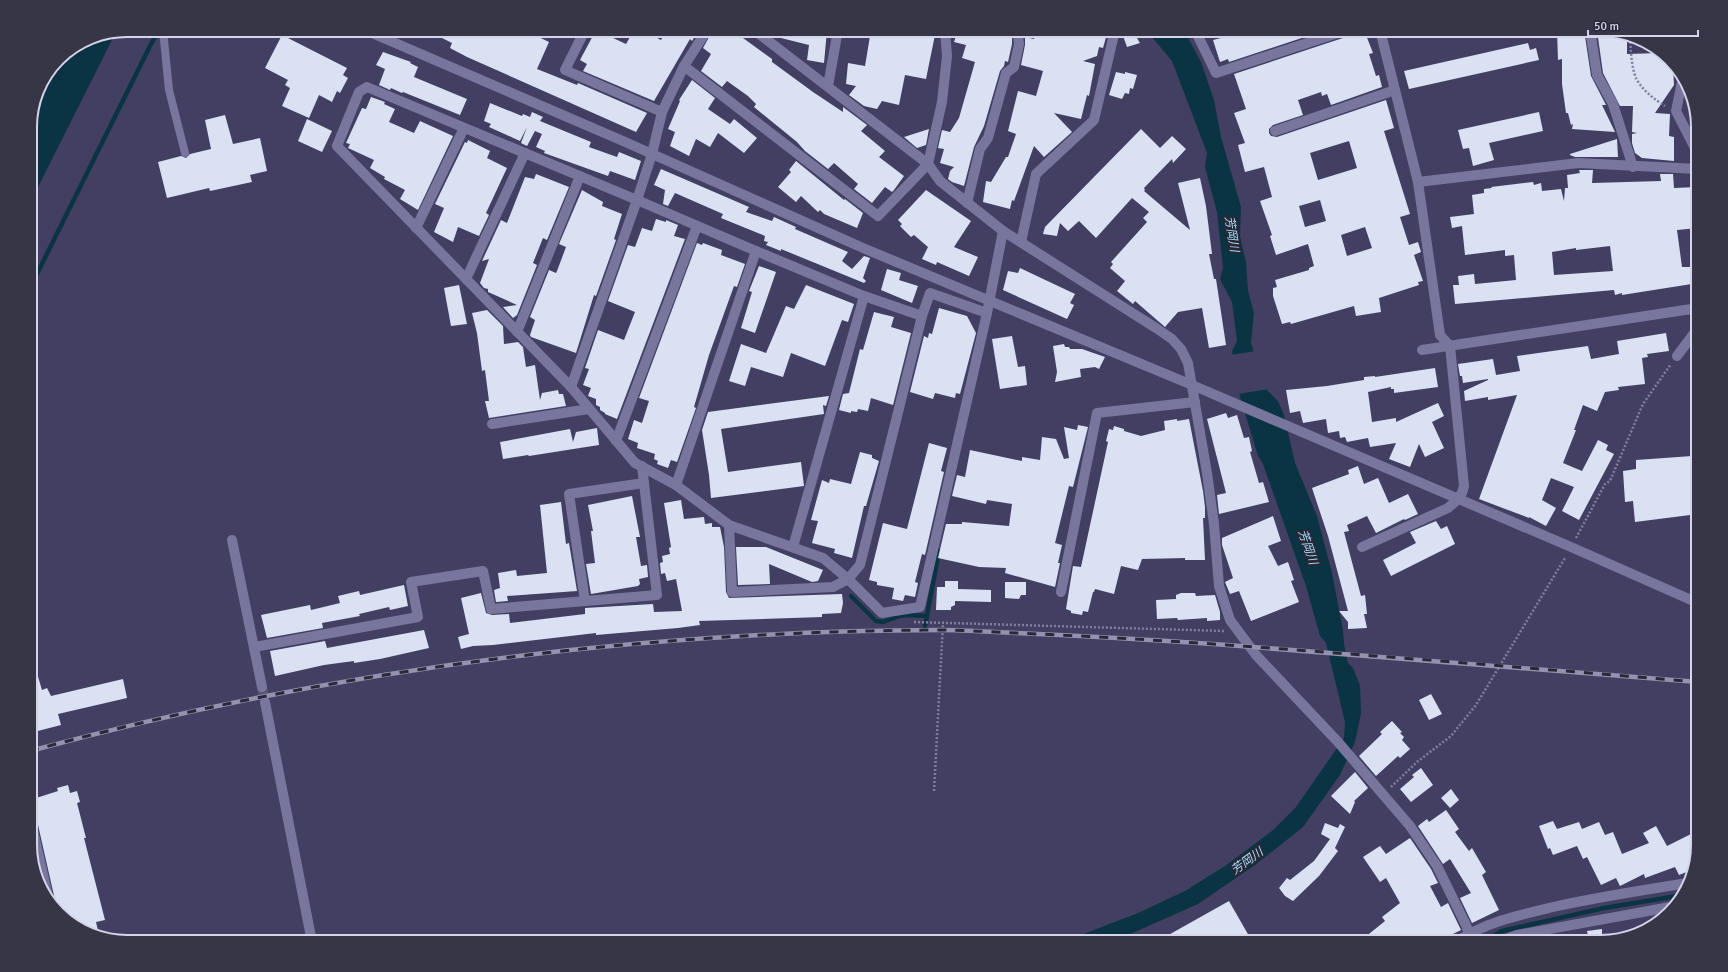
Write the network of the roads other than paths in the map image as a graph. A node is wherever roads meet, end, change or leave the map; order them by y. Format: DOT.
graph roads {
  1 [pos="164,37"];
  2 [pos="381,37"];
  3 [pos="582,37"];
  4 [pos="703,37"];
  5 [pos="771,37"];
  6 [pos="837,37"];
  7 [pos="946,37"];
  8 [pos="1018,37"];
  9 [pos="1113,37"];
  10 [pos="1199,37"];
  11 [pos="1326,37"];
  12 [pos="1382,37"];
  13 [pos="1591,37"];
  14 [pos="684,66"];
  15 [pos="828,86"];
  16 [pos="1395,90"];
  17 [pos="1684,92"];
  18 [pos="662,112"];
  19 [pos="464,128"];
  20 [pos="1275,131"];
  21 [pos="1691,140"];
  22 [pos="185,153"];
  23 [pos="525,153"];
  24 [pos="652,154"];
  25 [pos="928,164"];
  26 [pos="1633,166"];
  27 [pos="1691,169"];
  28 [pos="580,176"];
  29 [pos="1418,182"];
  30 [pos="637,200"];
  31 [pos="967,202"];
  32 [pos="698,226"];
  33 [pos="416,228"];
  34 [pos="1003,231"];
  35 [pos="1021,242"];
  36 [pos="756,251"];
  37 [pos="466,279"];
  38 [pos="864,296"];
  39 [pos="989,301"];
  40 [pos="1691,309"];
  41 [pos="987,313"];
  42 [pos="922,316"];
  43 [pos="517,332"];
  44 [pos="1691,337"];
  45 [pos="1450,346"];
  46 [pos="1422,350"];
  47 [pos="1677,356"];
  48 [pos="1192,385"];
  49 [pos="571,387"];
  50 [pos="1195,402"];
  51 [pos="589,409"];
  52 [pos="492,424"];
  53 [pos="616,441"];
  54 [pos="642,466"];
  55 [pos="644,483"];
  56 [pos="676,485"];
  57 [pos="1459,499"];
  58 [pos="729,525"];
  59 [pos="232,540"];
  60 [pos="793,547"];
  61 [pos="1362,547"];
  62 [pos="848,579"];
  63 [pos="1061,592"];
  64 [pos="585,601"];
  65 [pos="1691,601"];
  66 [pos="254,647"];
  67 [pos="262,687"];
  68 [pos="265,702"];
  69 [pos="1682,884"];
  70 [pos="1666,908"];
  71 [pos="311,935"];
  72 [pos="1469,935"];
  73 [pos="1476,935"];
  74 [pos="1517,935"];
  1 -- 22 [label="lane"];
  2 -- 24 [label="street"];
  3 -- 18 [label="street"];
  4 -- 14 [label="street"];
  5 -- 15 [label="street"];
  6 -- 15 [label="street"];
  7 -- 25 [label="street"];
  8 -- 31 [label="street"];
  9 -- 35 [label="street"];
  10 -- 11 [label="street"];
  12 -- 16 [label="street"];
  13 -- 26 [label="street"];
  14 -- 18 [label="street"];
  14 -- 25 [label="street"];
  15 -- 25 [label="street"];
  16 -- 20 [label="street"];
  16 -- 29 [label="street"];
  17 -- 21 [label="street"];
  18 -- 24 [label="street"];
  19 -- 23 [label="street"];
  19 -- 33 [label="street"];
  19 -- 33 [label="street"];
  23 -- 28 [label="street"];
  23 -- 37 [label="street"];
  24 -- 30 [label="street"];
  24 -- 39 [label="street"];
  25 -- 31 [label="street"];
  26 -- 27 [label="street"];
  26 -- 29 [label="street"];
  28 -- 30 [label="street"];
  28 -- 43 [label="street"];
  29 -- 45 [label="street"];
  30 -- 32 [label="street"];
  30 -- 49 [label="street"];
  31 -- 34 [label="street"];
  32 -- 36 [label="street"];
  32 -- 53 [label="street"];
  33 -- 37 [label="street"];
  34 -- 35 [label="street"];
  34 -- 39 [label="street"];
  35 -- 48 [label="street"];
  36 -- 38 [label="street"];
  36 -- 56 [label="street"];
  37 -- 43 [label="street"];
  38 -- 42 [label="street"];
  38 -- 60 [label="street"];
  39 -- 41 [label="street"];
  39 -- 48 [label="street"];
  40 -- 45 [label="street"];
  41 -- 42 [label="street"];
  41 -- 62 [label="street"];
  42 -- 62 [label="street"];
  43 -- 49 [label="street"];
  44 -- 47 [label="street"];
  45 -- 46 [label="street"];
  45 -- 57 [label="street"];
  48 -- 50 [label="street"];
  48 -- 57 [label="street"];
  49 -- 51 [label="street"];
  50 -- 63 [label="street"];
  50 -- 72 [label="street"];
  51 -- 52 [label="street"];
  51 -- 53 [label="street"];
  53 -- 54 [label="street"];
  54 -- 55 [label="street"];
  54 -- 56 [label="street"];
  55 -- 64 [label="street"];
  55 -- 64 [label="street"];
  56 -- 58 [label="street"];
  57 -- 61 [label="street"];
  57 -- 65 [label="street"];
  58 -- 60 [label="street"];
  58 -- 62 [label="street"];
  59 -- 66 [label="street"];
  60 -- 62 [label="street"];
  64 -- 66 [label="street"];
  66 -- 67 [label="street"];
  68 -- 71 [label="street"];
  69 -- 73 [label="street"];
  70 -- 74 [label="street"];
}
